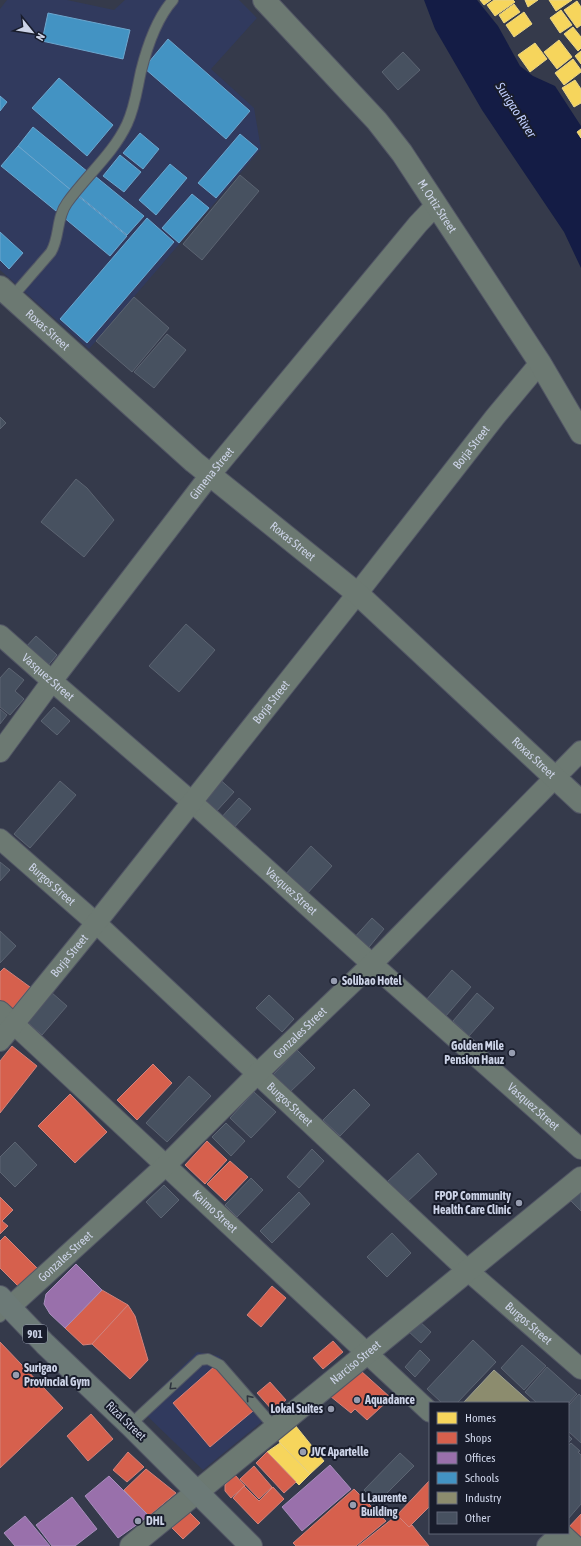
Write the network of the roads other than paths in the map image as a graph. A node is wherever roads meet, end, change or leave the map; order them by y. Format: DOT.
graph roads {
  1 [pos="173,0"];
  2 [pos="264,0"];
  3 [pos="436,205"];
  4 [pos="6,293"];
  5 [pos="540,363"];
  6 [pos="581,434"];
  7 [pos="210,475"];
  8 [pos="357,594"];
  9 [pos="0,635"];
  10 [pos="52,681"];
  11 [pos="581,751"];
  12 [pos="0,752"];
  13 [pos="554,778"];
  14 [pos="192,802"];
  15 [pos="581,802"];
  16 [pos="0,839"];
  17 [pos="96,923"];
  18 [pos="372,964"];
  19 [pos="7,1017"];
  20 [pos="0,1041"];
  21 [pos="258,1074"];
  22 [pos="581,1149"];
  23 [pos="166,1165"];
  24 [pos="581,1178"];
  25 [pos="467,1270"];
  26 [pos="3,1307"];
  27 [pos="366,1354"];
  28 [pos="581,1369"];
  29 [pos="429,1411"];
  30 [pos="130,1425"];
  31 [pos="275,1428"];
  32 [pos="197,1493"];
  33 [pos="560,1534"];
  34 [pos="562,1534"];
  35 [pos="131,1546"];
  36 [pos="251,1546"];
  37 [pos="547,1546"];
  38 [pos="575,1546"];
  1 -- 4 [label="lane"];
  2 -- 3 [label="street, M. Ortiz Street"];
  3 -- 5 [label="street, M. Ortiz Street"];
  3 -- 7 [label="street, Gimena Street"];
  4 -- 7 [label="street, Roxas Street"];
  5 -- 6 [label="street, M. Ortiz Street"];
  5 -- 8 [label="street, Borja Street"];
  7 -- 8 [label="street, Roxas Street"];
  7 -- 10 [label="street, Gimena Street"];
  8 -- 13 [label="street, Roxas Street"];
  8 -- 14 [label="street, Borja Street"];
  9 -- 10 [label="street, Vasquez Street"];
  10 -- 12 [label="street, Gimena Street"];
  10 -- 14 [label="street, Vasquez Street"];
  11 -- 13 [label="street, Gonzales Street"];
  13 -- 15 [label="street, Roxas Street"];
  13 -- 18 [label="street, Gonzales Street"];
  14 -- 17 [label="street, Borja Street"];
  14 -- 18 [label="street, Vasquez Street"];
  16 -- 17 [label="street, Burgos Street"];
  17 -- 19 [label="street, Borja Street"];
  17 -- 21 [label="street, Burgos Street"];
  18 -- 21 [label="street, Gonzales Street"];
  18 -- 22 [label="street, Vasquez Street"];
  19 -- 20 [label="street, Borja Street"];
  19 -- 23 [label="street, Kaimo Street"];
  21 -- 23 [label="street, Gonzales Street"];
  21 -- 25 [label="street, Burgos Street"];
  23 -- 26 [label="street, Gonzales Street"];
  23 -- 27 [label="street, Kaimo Street"];
  24 -- 25 [label="street, Narciso Street"];
  25 -- 27 [label="street, Narciso Street"];
  25 -- 28 [label="street, Burgos Street"];
  26 -- 30 [label="main road, Rizal Street / 901"];
  27 -- 29 [label="street, Kaimo Street"];
  27 -- 31 [label="street, Narciso Street"];
  31 -- 30 [label="lane, one-way"];
  30 -- 32 [label="main road, Rizal Street / 901"];
  31 -- 32 [label="street, Narciso Street"];
  32 -- 35 [label="street, Narciso Street"];
  32 -- 36 [label="main road, Rizal Street / 901"];
  33 -- 37 [label="street"];
  34 -- 38 [label="street"];
}
